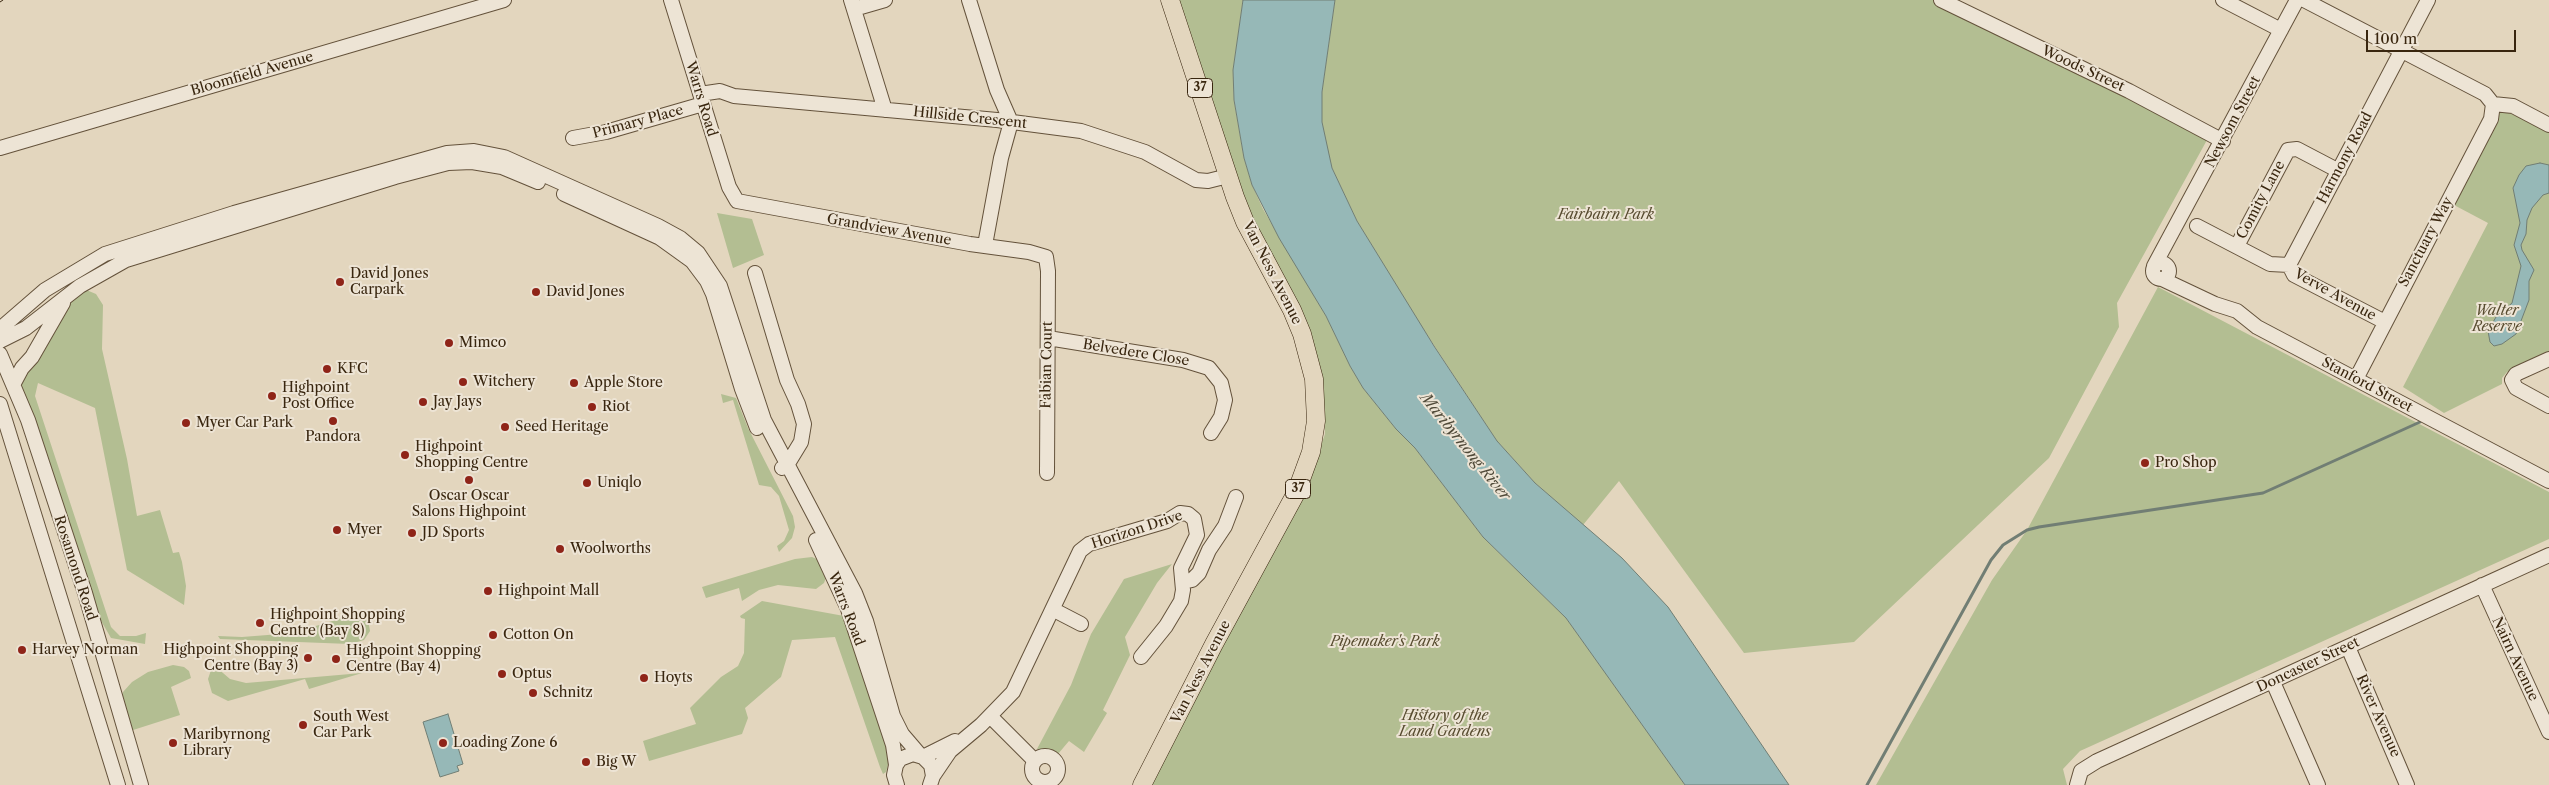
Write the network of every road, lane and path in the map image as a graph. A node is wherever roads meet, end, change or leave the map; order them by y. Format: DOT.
graph roads {
  1 [pos="504,0"];
  2 [pos="671,0"];
  3 [pos="885,0"];
  4 [pos="969,0"];
  5 [pos="1170,0"];
  6 [pos="1941,0"];
  7 [pos="2223,0"];
  8 [pos="2297,0"];
  9 [pos="2304,0"];
  10 [pos="2428,0"];
  11 [pos="852,5"];
  12 [pos="2281,30"];
  13 [pos="2401,50"];
  14 [pos="702,100"];
  15 [pos="2493,104"];
  16 [pos="885,110"];
  17 [pos="1003,121"];
  18 [pos="2549,125"];
  19 [pos="573,138"];
  20 [pos="2223,140"];
  21 [pos="0,148"];
  22 [pos="2339,171"];
  23 [pos="1230,180"];
  24 [pos="734,198"];
  25 [pos="2197,226"];
  26 [pos="986,246"];
  27 [pos="2237,246"];
  28 [pos="1046,257"];
  29 [pos="2289,266"];
  30 [pos="2163,271"];
  31 [pos="755,272"];
  32 [pos="69,294"];
  33 [pos="0,309"];
  34 [pos="18,312"];
  35 [pos="2385,322"];
  36 [pos="0,329"];
  37 [pos="1048,338"];
  38 [pos="0,342"];
  39 [pos="0,354"];
  40 [pos="2549,359"];
  41 [pos="2356,379"];
  42 [pos="14,383"];
  43 [pos="0,404"];
  44 [pos="2549,406"];
  45 [pos="1211,434"];
  46 [pos="783,467"];
  47 [pos="1047,473"];
  48 [pos="2549,481"];
  49 [pos="1236,496"];
  50 [pos="2549,555"];
  51 [pos="2482,585"];
  52 [pos="1183,586"];
  53 [pos="1054,610"];
  54 [pos="1081,624"];
  55 [pos="2348,647"];
  56 [pos="1141,657"];
  57 [pos="106,669"];
  58 [pos="86,677"];
  59 [pos="2273,682"];
  60 [pos="990,716"];
  61 [pos="2549,732"];
  62 [pos="921,756"];
  63 [pos="1035,760"];
  64 [pos="896,765"];
  65 [pos="931,782"];
  66 [pos="2077,784"];
  67 [pos="118,785"];
  68 [pos="141,785"];
  69 [pos="897,785"];
  70 [pos="1142,785"];
  71 [pos="2318,785"];
  72 [pos="2407,785"];
  1 -- 21 [label="street, Bloomfield Avenue"];
  2 -- 14 [label="street, Warrs Road"];
  3 -- 11 [label="street"];
  4 -- 17 [label="street"];
  5 -- 23 [label="main road, Van Ness Avenue / 37"];
  6 -- 20 [label="street, Woods Street"];
  7 -- 12 [label="street"];
  8 -- 12 [label="street, Newsom Street"];
  9 -- 13 [label="street"];
  10 -- 13 [label="street, Harmony Road"];
  11 -- 16 [label="street"];
  12 -- 20 [label="street, Newsom Street"];
  13 -- 15 [label="street"];
  13 -- 22 [label="street, Harmony Road"];
  14 -- 16 [label="street, Hillside Crescent"];
  14 -- 19 [label="street, Primary Place"];
  14 -- 24 [label="street, Warrs Road"];
  15 -- 18 [label="street"];
  15 -- 35 [label="street, Sanctuary Way"];
  16 -- 17 [label="street, Hillside Crescent"];
  17 -- 23 [label="street, Hillside Crescent"];
  17 -- 26 [label="street"];
  20 -- 30 [label="street, Newsom Street"];
  22 -- 27 [label="street, Comity Lane"];
  22 -- 29 [label="street, Harmony Road"];
  23 -- 70 [label="main road, Van Ness Avenue / 37"];
  24 -- 26 [label="street, Grandview Avenue"];
  25 -- 27 [label="street"];
  26 -- 28 [label="street, Grandview Avenue"];
  27 -- 29 [label="street"];
  28 -- 37 [label="street, Fabian Court"];
  29 -- 35 [label="street, Verve Avenue"];
  30 -- 41 [label="street, Stanford Street"];
  31 -- 46 [label="street"];
  32 -- 38 [label="street"];
  32 -- 42 [label="street"];
  32 -- 46 [label="street"];
  33 -- 34 [label="street"];
  34 -- 36 [label="street"];
  34 -- 46 [label="street"];
  35 -- 41 [label="street, Sanctuary Way"];
  37 -- 45 [label="street, Belvedere Close"];
  37 -- 47 [label="street, Fabian Court"];
  39 -- 42 [label="street, Rosamond Road"];
  40 -- 44 [label="street"];
  41 -- 48 [label="street, Stanford Street"];
  42 -- 57 [label="street, Rosamond Road"];
  43 -- 58 [label="street, Rosamond Road"];
  46 -- 62 [label="street, Warrs Road"];
  46 -- 64 [label="street, Warrs Road"];
  49 -- 52 [label="street, Horizon Drive"];
  50 -- 51 [label="street, Doncaster Street"];
  51 -- 55 [label="street, Doncaster Street"];
  51 -- 61 [label="street, Nairn Avenue"];
  52 -- 53 [label="street, Horizon Drive"];
  52 -- 56 [label="street, Horizon Drive"];
  53 -- 54 [label="street"];
  53 -- 60 [label="street, Horizon Drive"];
  55 -- 59 [label="street, Doncaster Street"];
  55 -- 72 [label="street, River Avenue"];
  57 -- 58 [label="street"];
  57 -- 68 [label="street, Rosamond Road"];
  58 -- 67 [label="street, Rosamond Road"];
  59 -- 66 [label="street, Doncaster Street"];
  59 -- 71 [label="street"];
  60 -- 62 [label="street, Horizon Drive"];
  60 -- 63 [label="street"];
  60 -- 65 [label="street, Horizon Drive"];
  62 -- 64 [label="street, Horizon Drive"];
  62 -- 65 [label="street, Warrs Road"];
  64 -- 69 [label="street, Warrs Road"];
}
